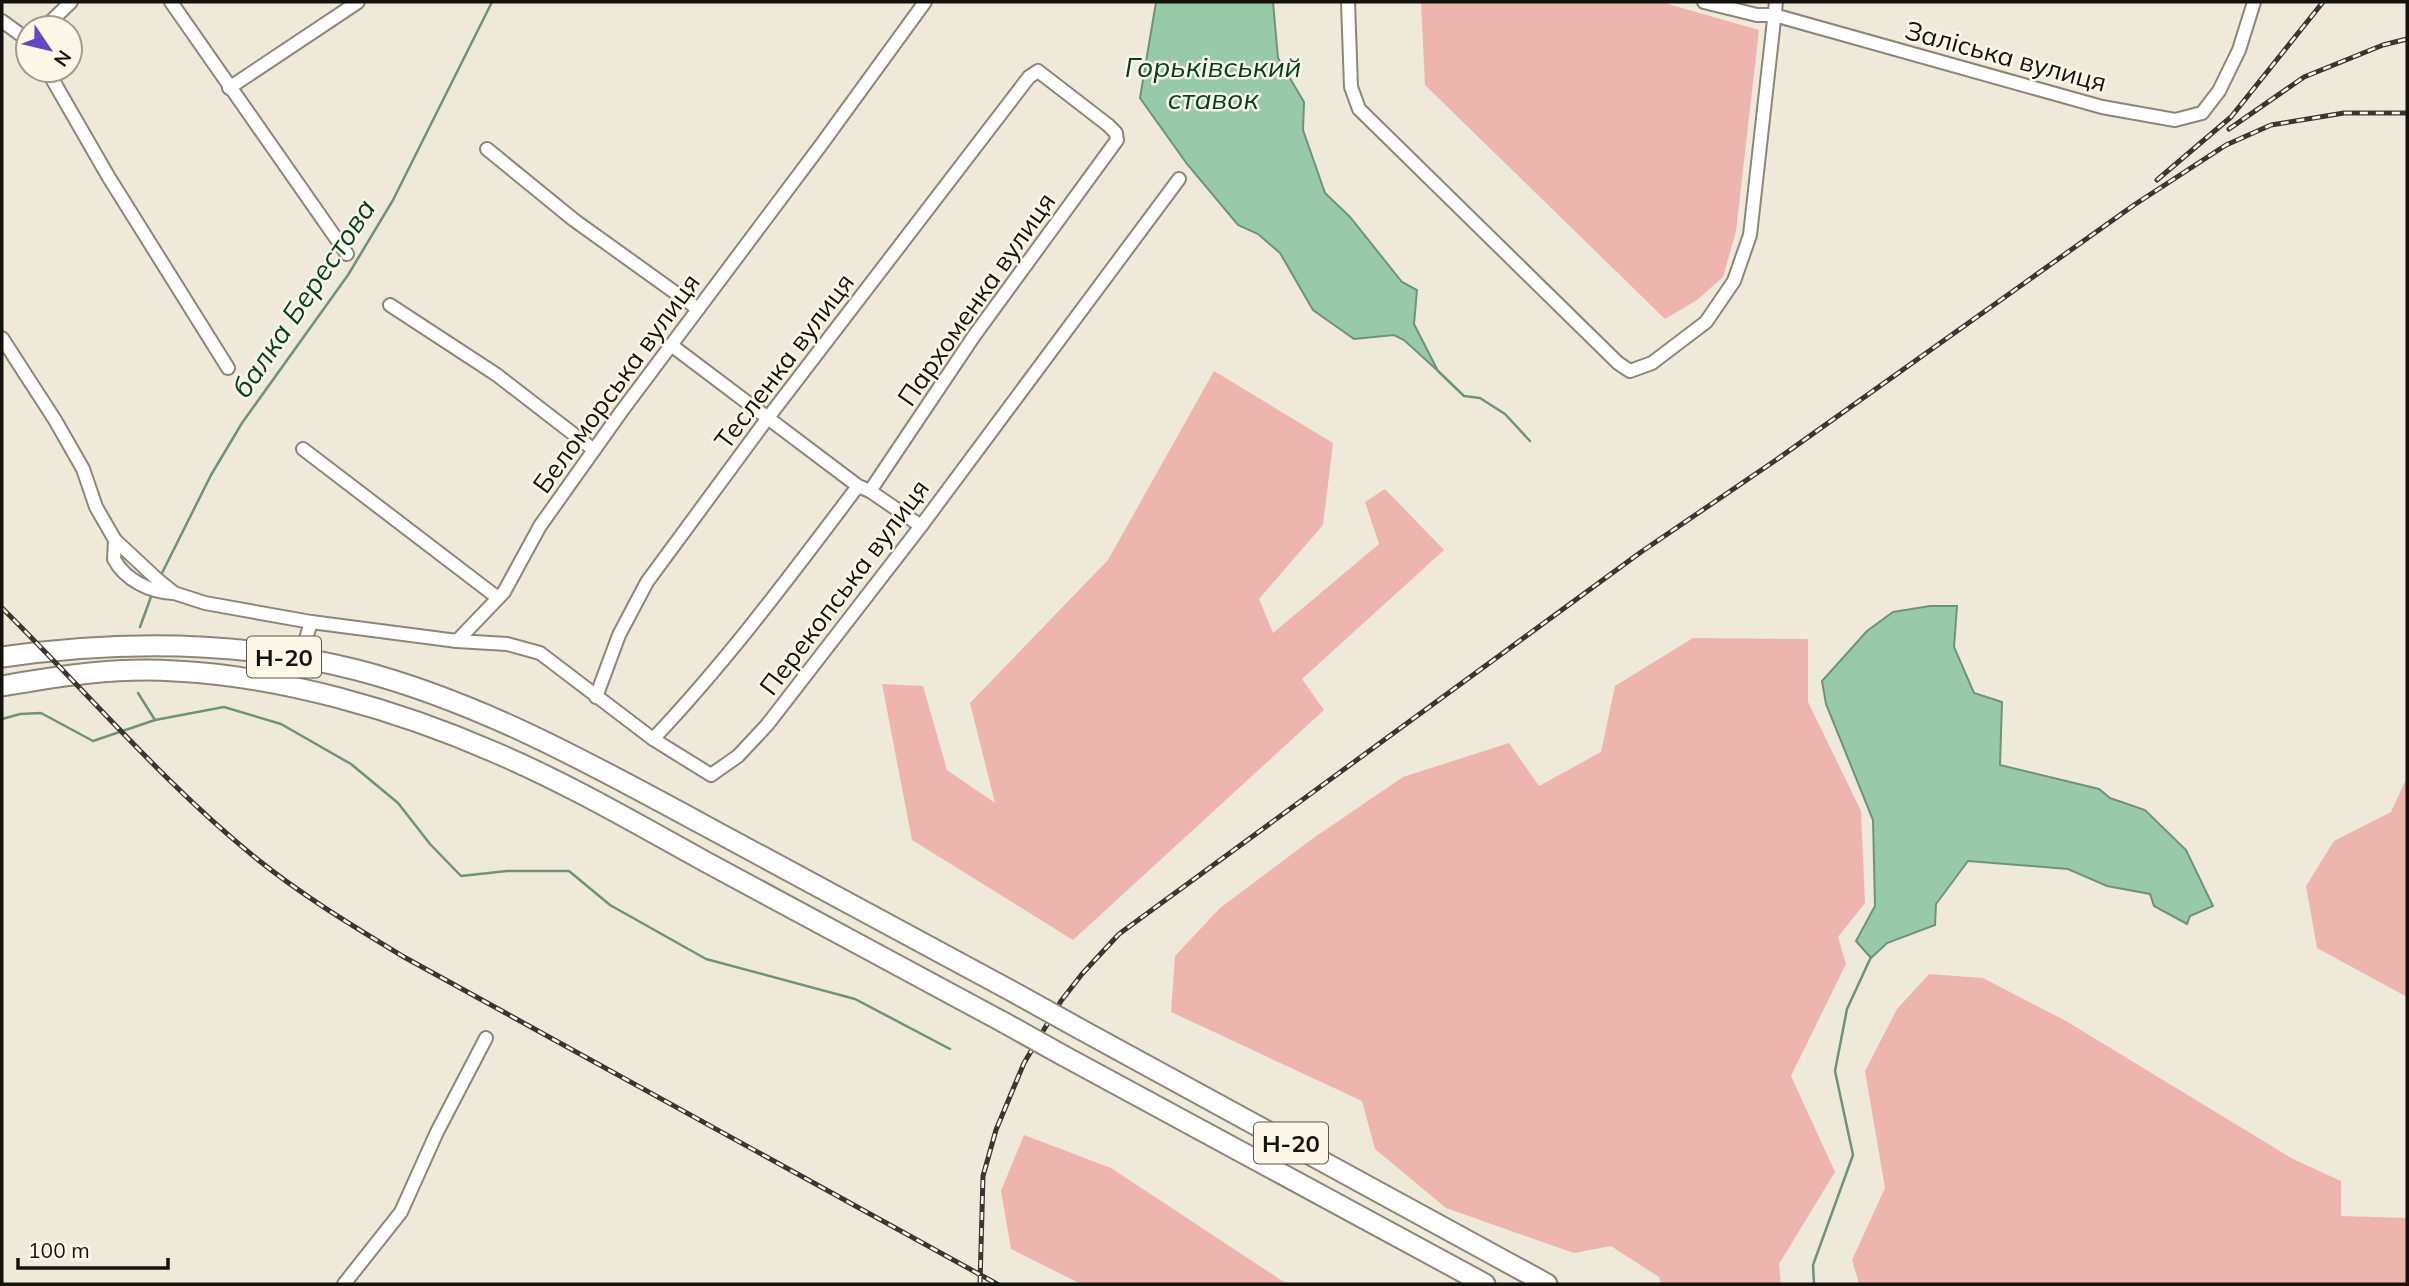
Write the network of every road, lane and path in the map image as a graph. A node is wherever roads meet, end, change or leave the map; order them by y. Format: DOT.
graph roads {
  1 [pos="170,2"];
  2 [pos="358,2"];
  3 [pos="925,2"];
  4 [pos="1348,2"];
  5 [pos="1704,2"];
  6 [pos="2254,2"];
  7 [pos="1775,8"];
  8 [pos="1038,71"];
  9 [pos="55,84"];
  10 [pos="229,89"];
  11 [pos="487,149"];
  12 [pos="1179,179"];
  13 [pos="347,254"];
  14 [pos="390,305"];
  15 [pos="698,309"];
  16 [pos="2,338"];
  17 [pos="671,345"];
  18 [pos="228,368"];
  19 [pos="768,419"];
  20 [pos="303,449"];
  21 [pos="594,450"];
  22 [pos="864,489"];
  23 [pos="920,526"];
  24 [pos="498,598"];
  25 [pos="312,622"];
  26 [pos="457,641"];
  27 [pos="2,657"];
  28 [pos="300,659"];
  29 [pos="403,684"];
  30 [pos="2,686"];
  31 [pos="596,697"];
  32 [pos="393,714"];
  33 [pos="653,739"];
  34 [pos="486,1038"];
  35 [pos="344,1284"];
  36 [pos="1485,1284"];
  37 [pos="1547,1284"];
  1 -- 10 [label="street"];
  2 -- 10 [label="street"];
  3 -- 15 [label="street, Беломорська вулиця"];
  4 -- 7 [label="street"];
  5 -- 7 [label="street, Заліська вулиця"];
  6 -- 7 [label="street, Заліська вулиця"];
  8 -- 19 [label="street, Тесленка вулиця"];
  8 -- 22 [label="street, Пархоменка вулиця"];
  9 -- 18 [label="street"];
  10 -- 13 [label="street"];
  11 -- 15 [label="street"];
  12 -- 23 [label="street, Перекопська вулиця"];
  14 -- 21 [label="street"];
  15 -- 17 [label="street, Беломорська вулиця"];
  16 -- 25 [label="street"];
  17 -- 19 [label="street"];
  17 -- 21 [label="street, Беломорська вулиця"];
  19 -- 22 [label="street"];
  19 -- 31 [label="street, Тесленка вулиця"];
  20 -- 24 [label="street"];
  21 -- 24 [label="street, Беломорська вулиця"];
  22 -- 23 [label="street"];
  22 -- 33 [label="street, Пархоменка вулиця"];
  23 -- 33 [label="street, Перекопська вулиця"];
  24 -- 26 [label="street, Беломорська вулиця"];
  25 -- 26 [label="street"];
  25 -- 28 [label="street"];
  26 -- 31 [label="street, Перекопська вулиця"];
  27 -- 28 [label="main road, Н-20"];
  28 -- 29 [label="main road, Н-20"];
  29 -- 32 [label="main road"];
  29 -- 37 [label="main road, Н-20, bridge"];
  30 -- 32 [label="main road, Н-20"];
  31 -- 33 [label="street, Перекопська вулиця"];
  32 -- 36 [label="main road, Н-20, bridge"];
  34 -- 35 [label="street"];
}
